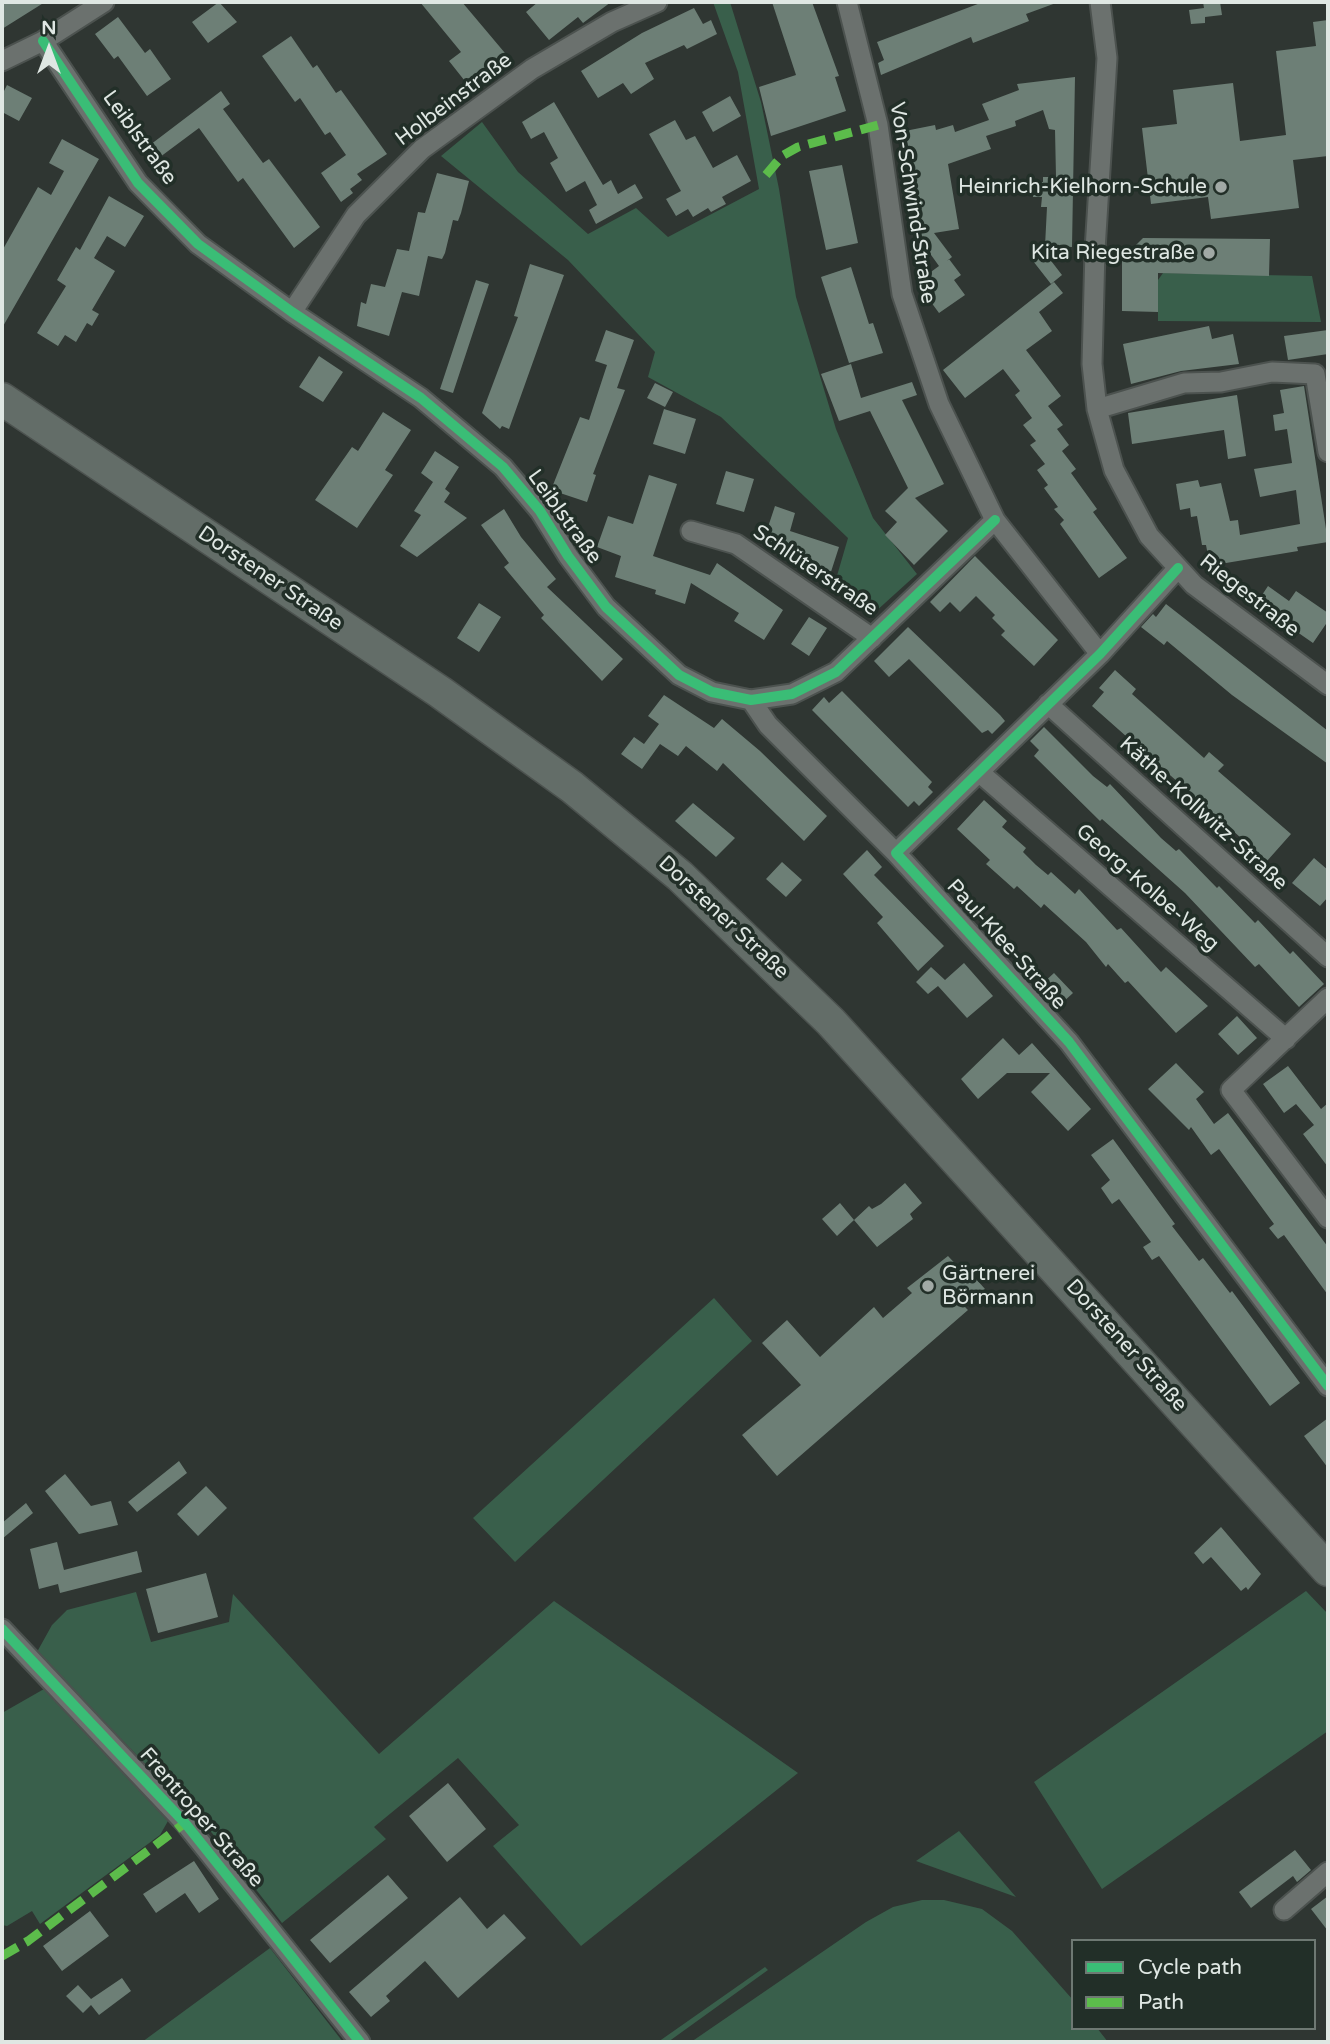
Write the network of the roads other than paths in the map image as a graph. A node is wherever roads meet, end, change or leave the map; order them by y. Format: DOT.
graph roads {
  1 [pos="104,2"];
  2 [pos="657,2"];
  3 [pos="847,2"];
  4 [pos="1100,2"];
  5 [pos="43,41"];
  6 [pos="2,61"];
  7 [pos="292,312"];
  8 [pos="2,399"];
  9 [pos="1097,409"];
  10 [pos="1328,452"];
  11 [pos="995,520"];
  12 [pos="691,531"];
  13 [pos="1178,568"];
  14 [pos="872,638"];
  15 [pos="1100,654"];
  16 [pos="1328,685"];
  17 [pos="751,700"];
  18 [pos="1048,704"];
  19 [pos="979,772"];
  20 [pos="896,853"];
  21 [pos="1328,957"];
  22 [pos="1328,999"];
  23 [pos="1286,1039"];
  24 [pos="1328,1218"];
  25 [pos="1328,1383"];
  26 [pos="1328,1570"];
  27 [pos="2,1629"];
  28 [pos="1328,1872"];
  29 [pos="1284,1910"];
  30 [pos="360,2042"];
  1 -- 5 [label="street"];
  2 -- 7 [label="street, Holbeinstraße"];
  3 -- 11 [label="street, Von-Schwind-Straße"];
  4 -- 9 [label="street, Riegestraße"];
  5 -- 6 [label="street"];
  5 -- 7 [label="street, Leiblstraße"];
  7 -- 17 [label="street, Leiblstraße"];
  8 -- 26 [label="main road, Dorstener Straße"];
  9 -- 10 [label="street"];
  9 -- 13 [label="street, Riegestraße"];
  11 -- 14 [label="street, Leiblstraße"];
  11 -- 15 [label="street, Von-Schwind-Straße"];
  12 -- 14 [label="street, Schlüterstraße"];
  13 -- 15 [label="street"];
  13 -- 16 [label="street, Riegestraße"];
  14 -- 17 [label="street, Leiblstraße"];
  15 -- 18 [label="street"];
  17 -- 20 [label="street"];
  18 -- 19 [label="street"];
  18 -- 21 [label="street, Käthe-Kollwitz-Straße"];
  19 -- 20 [label="street"];
  19 -- 23 [label="street, Georg-Kolbe-Weg"];
  20 -- 25 [label="street, Paul-Klee-Straße"];
  22 -- 23 [label="street"];
  23 -- 24 [label="street"];
  27 -- 30 [label="street, Frentroper Straße"];
  28 -- 29 [label="street"];
}
